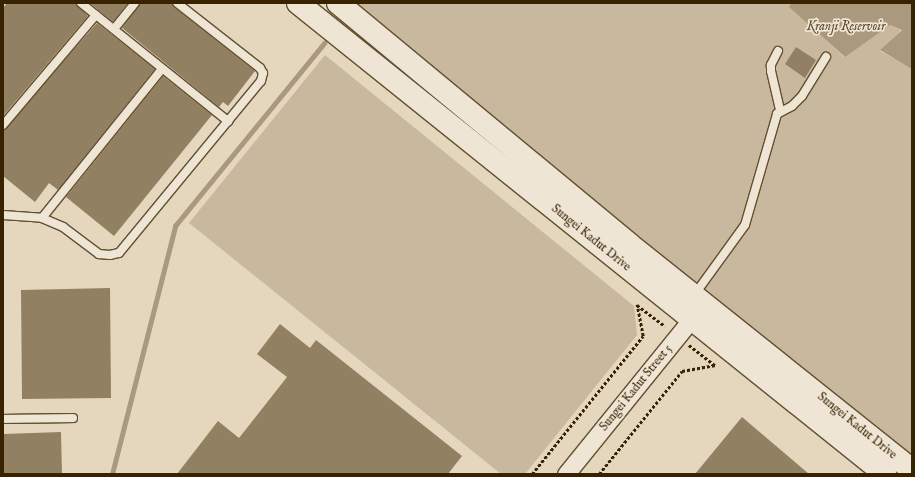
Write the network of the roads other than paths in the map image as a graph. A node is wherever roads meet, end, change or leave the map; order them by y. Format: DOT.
graph roads {
  1 [pos="81,3"];
  2 [pos="135,3"];
  3 [pos="177,3"];
  4 [pos="298,3"];
  5 [pos="338,3"];
  6 [pos="96,15"];
  7 [pos="114,29"];
  8 [pos="778,51"];
  9 [pos="826,57"];
  10 [pos="162,69"];
  11 [pos="780,110"];
  12 [pos="228,122"];
  13 [pos="3,125"];
  14 [pos="3,215"];
  15 [pos="42,218"];
  16 [pos="697,304"];
  17 [pos="73,418"];
  18 [pos="3,419"];
  19 [pos="912,470"];
  20 [pos="566,474"];
  21 [pos="885,474"];
  1 -- 6 [label="lane"];
  2 -- 7 [label="lane"];
  3 -- 12 [label="lane"];
  4 -- 16 [label="main road, Sungei Kadut Drive"];
  5 -- 16 [label="main road, Sungei Kadut Drive"];
  6 -- 7 [label="lane"];
  6 -- 13 [label="lane"];
  7 -- 10 [label="lane"];
  8 -- 11 [label="lane"];
  9 -- 11 [label="lane"];
  10 -- 12 [label="lane"];
  10 -- 15 [label="lane"];
  11 -- 16 [label="lane"];
  12 -- 15 [label="lane"];
  14 -- 15 [label="lane"];
  16 -- 19 [label="main road, Sungei Kadut Drive"];
  16 -- 20 [label="street, Sungei Kadut Street 5"];
  16 -- 21 [label="main road, Sungei Kadut Drive"];
  17 -- 18 [label="lane"];
}
